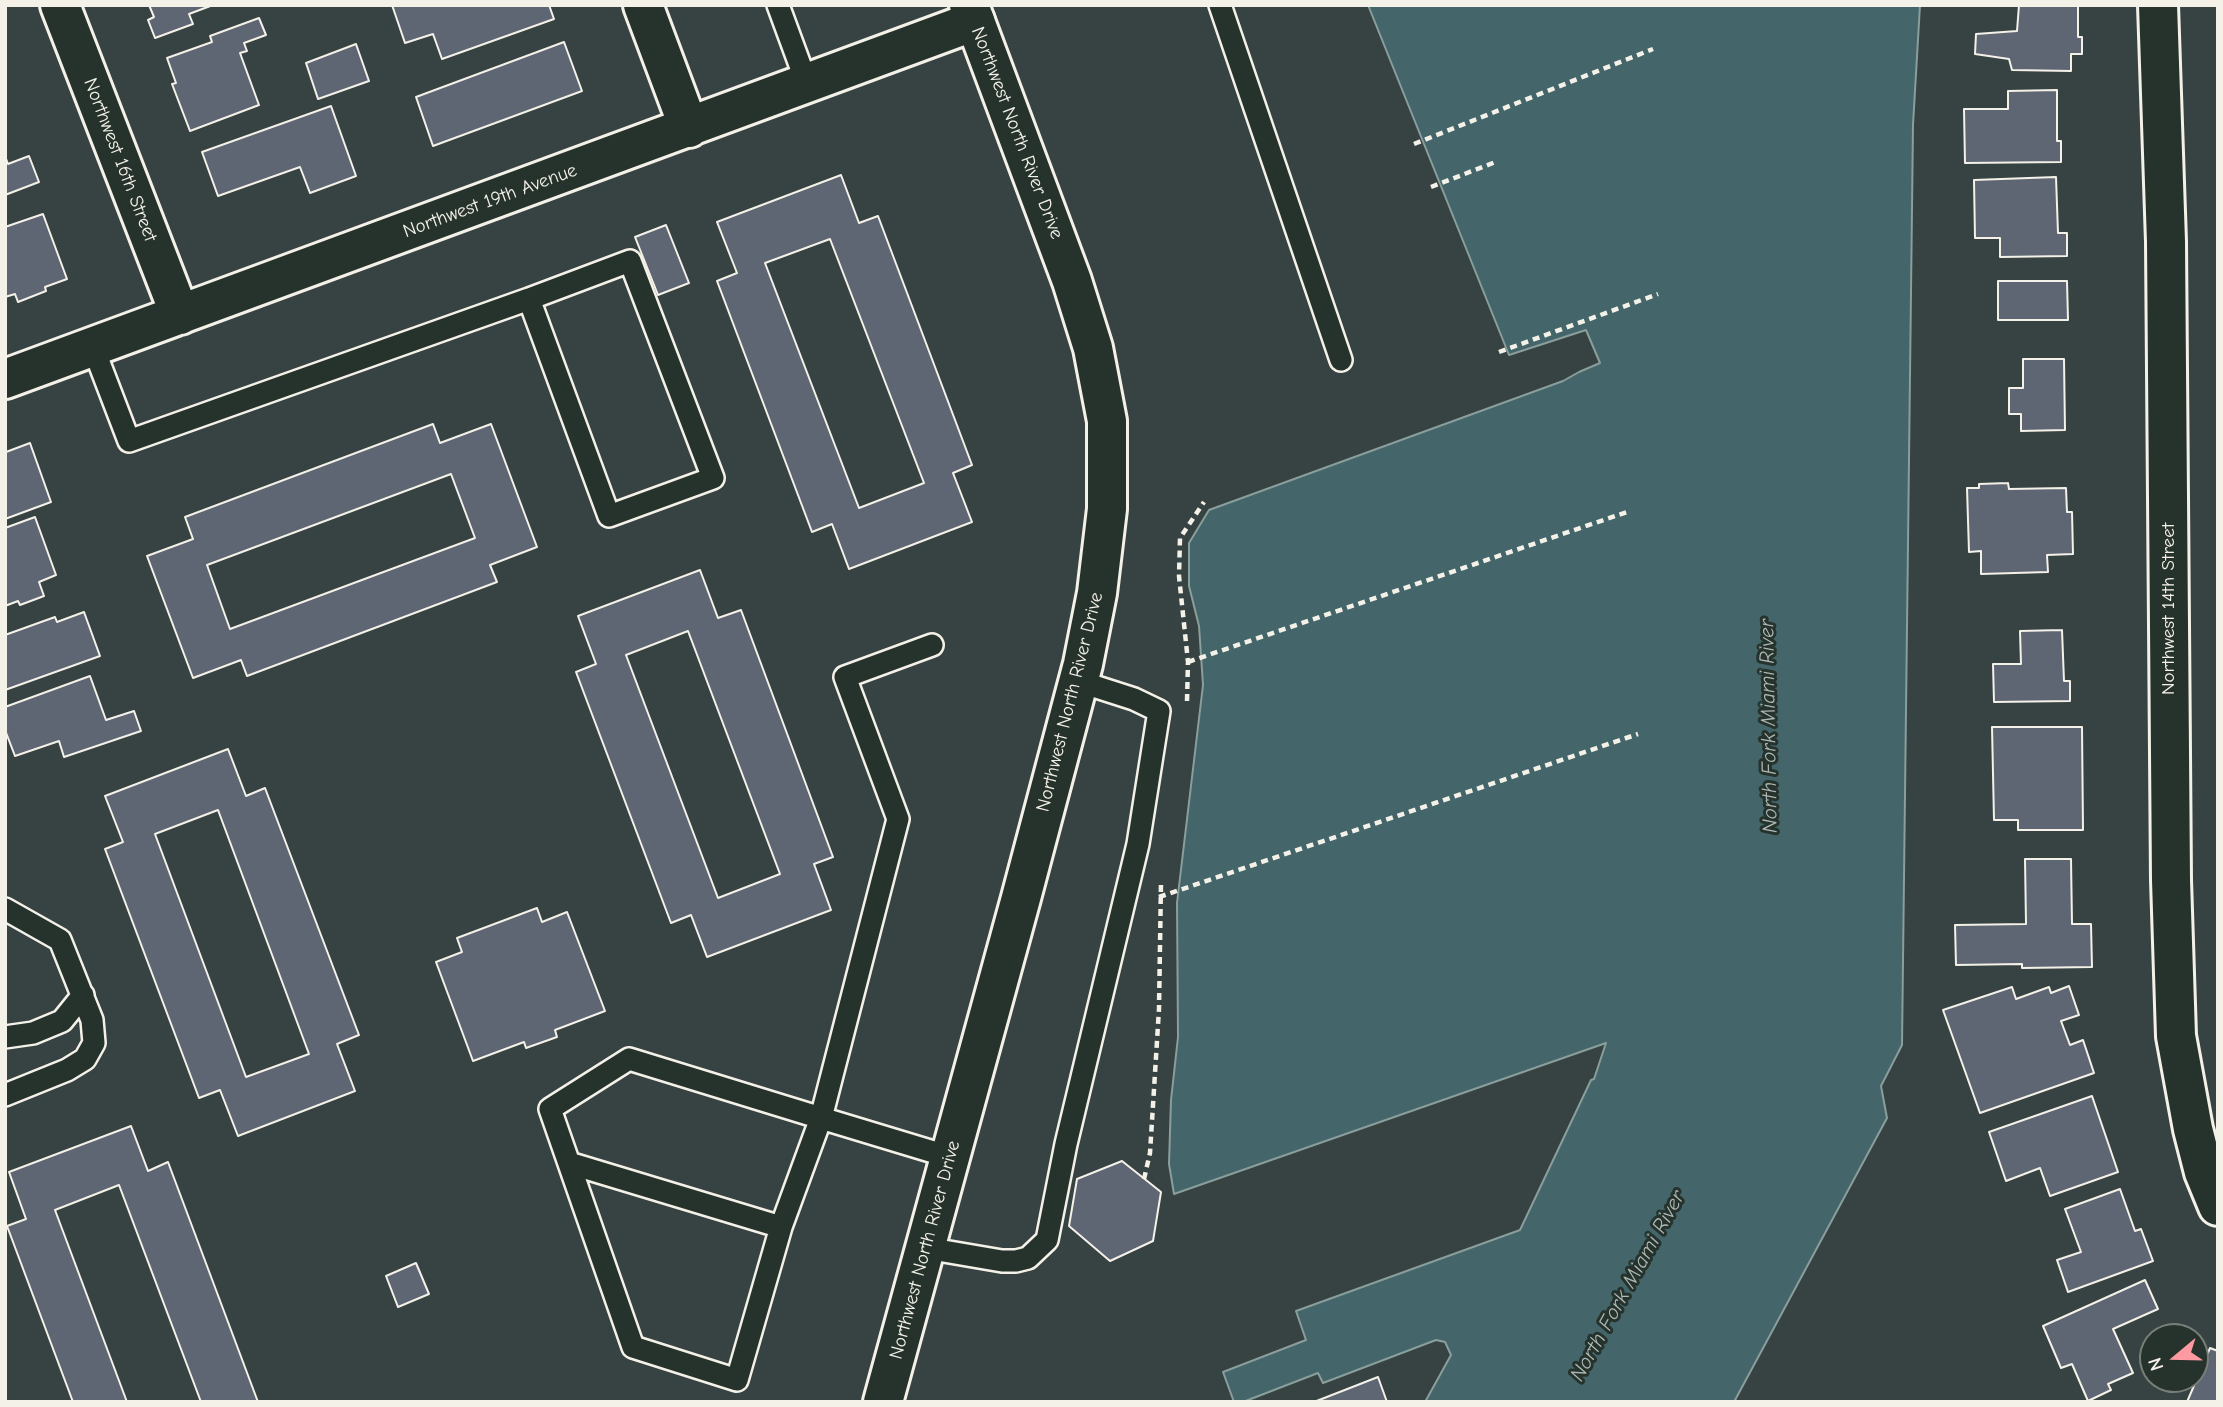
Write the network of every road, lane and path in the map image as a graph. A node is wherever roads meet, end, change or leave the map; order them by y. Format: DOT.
graph roads {
  1 [pos="60,5"];
  2 [pos="643,5"];
  3 [pos="778,5"];
  4 [pos="1220,5"];
  5 [pos="2158,5"];
  6 [pos="972,13"];
  7 [pos="1653,49"];
  8 [pos="807,84"];
  9 [pos="689,128"];
  10 [pos="1414,144"];
  11 [pos="1498,161"];
  12 [pos="1431,187"];
  13 [pos="1658,293"];
  14 [pos="528,299"];
  15 [pos="180,315"];
  16 [pos="93,347"];
  17 [pos="1499,352"];
  18 [pos="1341,360"];
  19 [pos="5,379"];
  20 [pos="1630,511"];
  21 [pos="932,645"];
  22 [pos="1188,662"];
  23 [pos="1078,681"];
  24 [pos="1638,734"];
  25 [pos="1151,898"];
  26 [pos="5,909"];
  27 [pos="83,995"];
  28 [pos="5,1037"];
  29 [pos="5,1095"];
  30 [pos="821,1118"];
  31 [pos="950,1157"];
  32 [pos="569,1163"];
  33 [pos="2218,1206"];
  34 [pos="781,1227"];
  35 [pos="926,1248"];
  36 [pos="883,1402"];
  1 -- 15 [label="street, Northwest 16th Street"];
  2 -- 9 [label="street"];
  3 -- 8 [label="lane"];
  4 -- 18 [label="lane"];
  5 -- 33 [label="street, Northwest 14th Street"];
  6 -- 8 [label="street, Northwest 19th Avenue"];
  6 -- 23 [label="street, Northwest North River Drive"];
  7 -- 10 [label="path"];
  8 -- 9 [label="street, Northwest 19th Avenue"];
  9 -- 15 [label="street, Northwest 19th Avenue"];
  11 -- 12 [label="path"];
  13 -- 17 [label="path"];
  14 -- 14 [label="lane"];
  14 -- 16 [label="lane"];
  15 -- 16 [label="street, Northwest 19th Avenue"];
  16 -- 19 [label="street, Northwest 19th Avenue"];
  20 -- 22 [label="path"];
  21 -- 30 [label="lane"];
  23 -- 31 [label="street, Northwest North River Drive"];
  23 -- 35 [label="lane"];
  24 -- 25 [label="path"];
  26 -- 27 [label="lane"];
  27 -- 28 [label="lane"];
  27 -- 29 [label="lane"];
  30 -- 31 [label="lane"];
  30 -- 32 [label="lane"];
  30 -- 34 [label="lane"];
  31 -- 35 [label="street, Northwest North River Drive"];
  32 -- 34 [label="lane"];
  32 -- 34 [label="lane"];
  35 -- 36 [label="street, Northwest North River Drive"];
}
